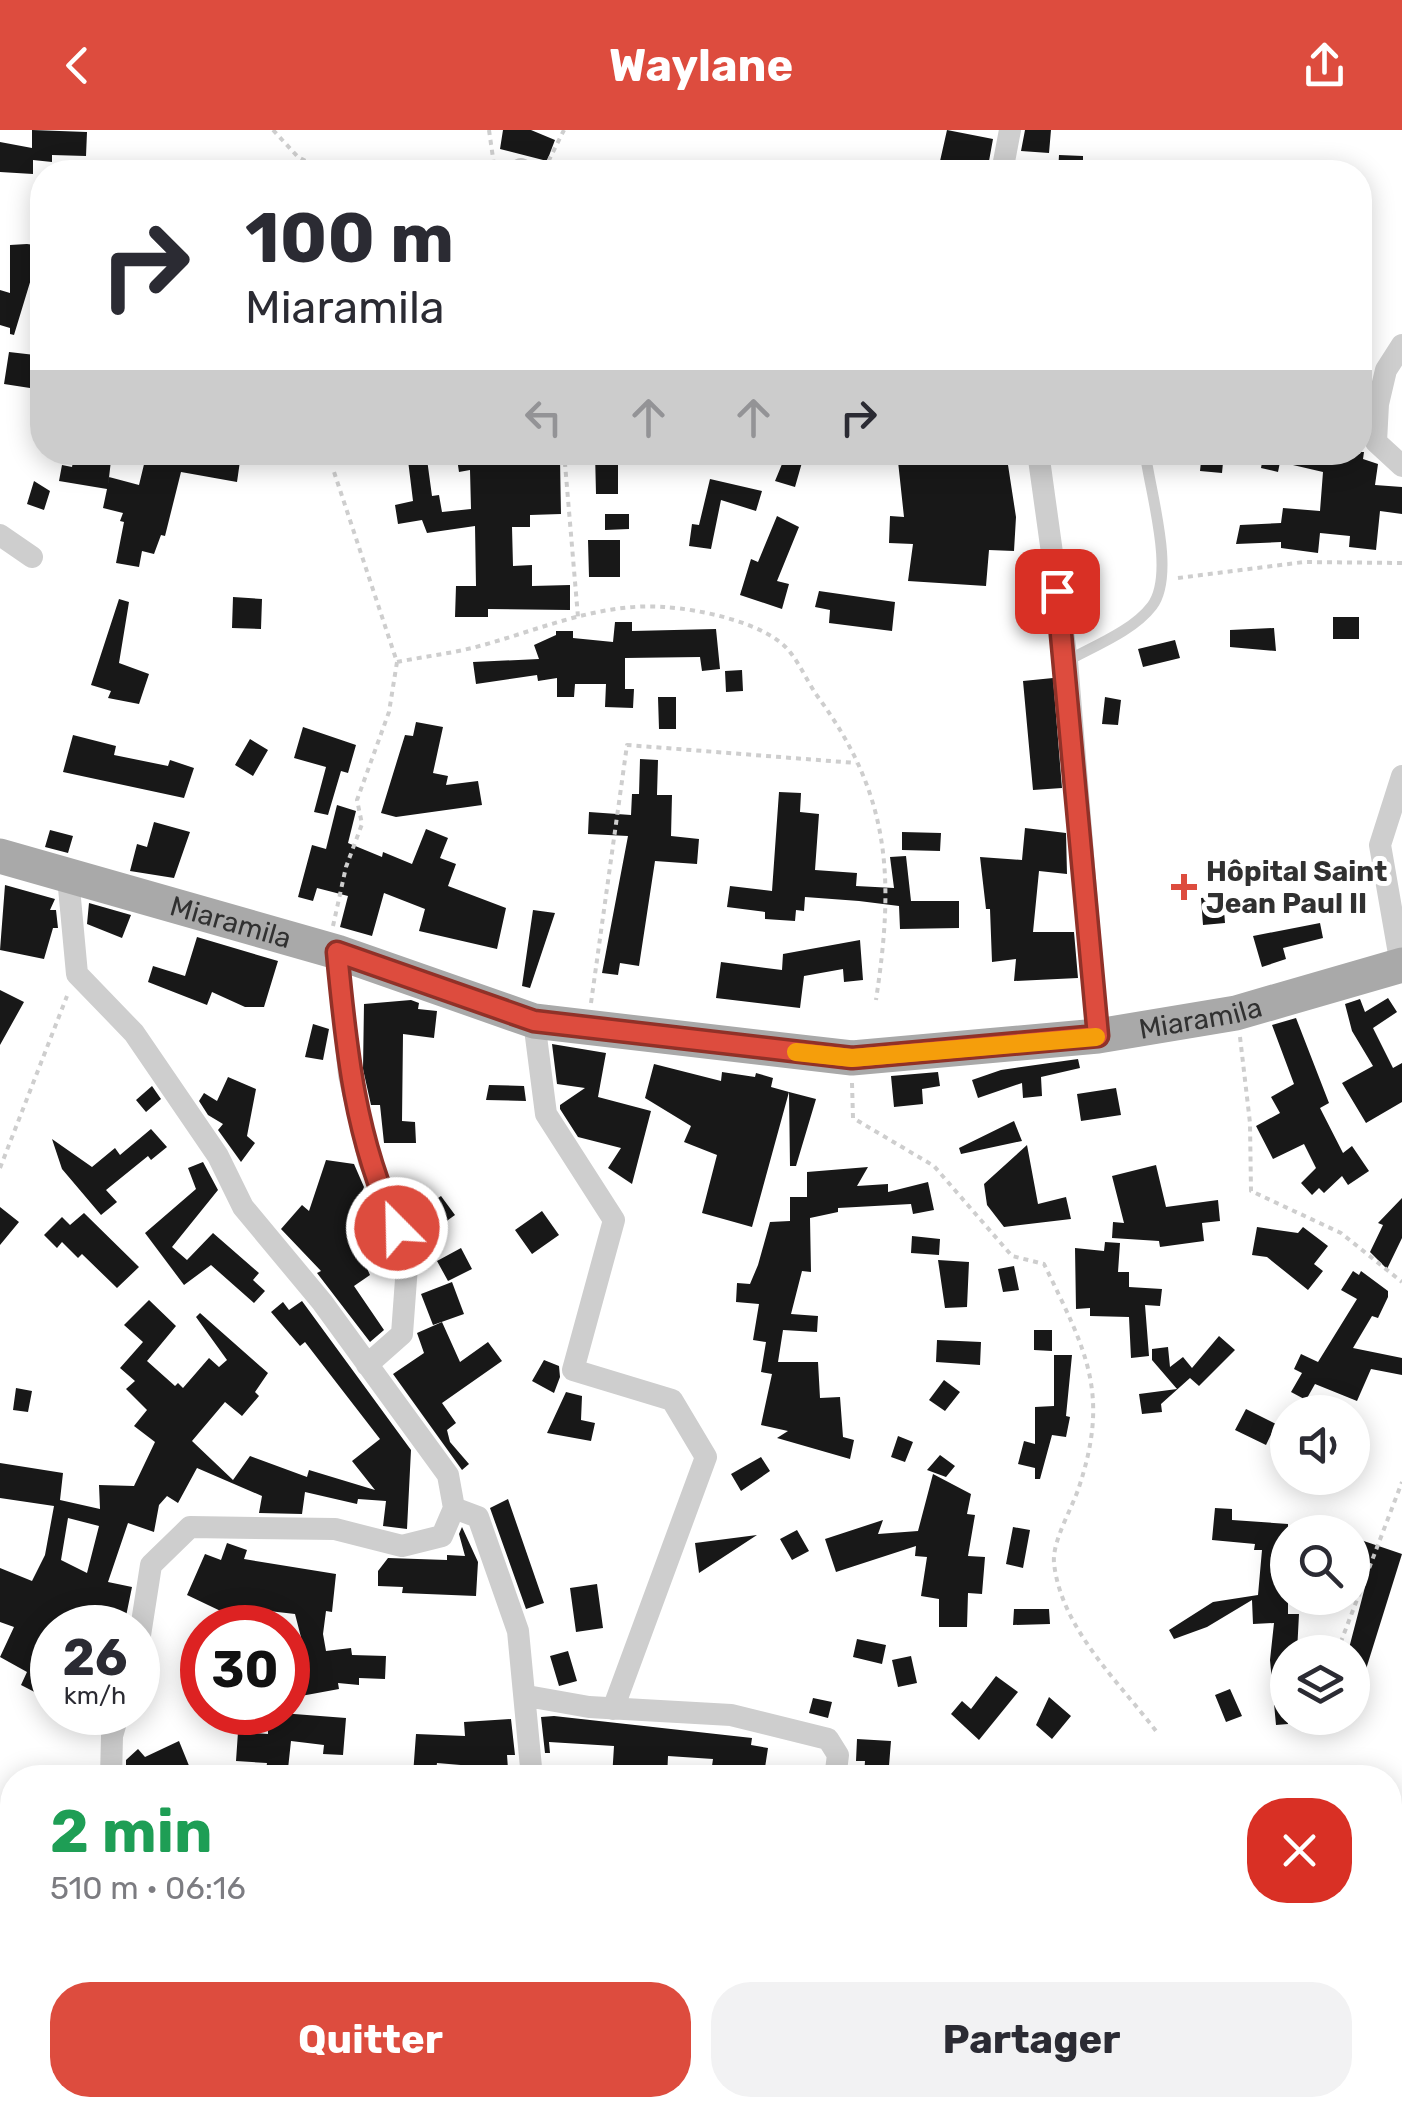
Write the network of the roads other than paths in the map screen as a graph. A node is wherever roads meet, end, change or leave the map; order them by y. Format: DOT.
graph roads {
  1 [pos="1010,130"];
  2 [pos="1004,160"];
  3 [pos="1402,345"];
  4 [pos="1372,393"];
  5 [pos="1372,417"];
  6 [pos="1040,465"];
  7 [pos="1147,465"];
  8 [pos="1402,466"];
  9 [pos="0,535"];
  10 [pos="32,557"];
  11 [pos="1067,660"];
  12 [pos="1402,776"];
  13 [pos="0,856"];
  14 [pos="68,877"];
  15 [pos="333,951"];
  16 [pos="1402,965"];
  17 [pos="534,1021"];
  18 [pos="1098,1036"];
  19 [pos="368,1364"];
  20 [pos="454,1508"];
  21 [pos="145,1605"];
  22 [pos="527,1696"];
  23 [pos="614,1708"];
  24 [pos="112,1735"];
  25 [pos="111,1765"];
  26 [pos="531,1765"];
  27 [pos="837,1765"];
  1 -- 2 [label="street"];
  3 -- 4 [label="street"];
  5 -- 8 [label="street"];
  6 -- 11 [label="street"];
  7 -- 11 [label="lane"];
  9 -- 10 [label="street"];
  11 -- 18 [label="street"];
  12 -- 16 [label="street"];
  13 -- 14 [label="main road, Miaramila"];
  14 -- 15 [label="main road, Miaramila"];
  14 -- 19 [label="street"];
  15 -- 17 [label="main road, Miaramila"];
  15 -- 19 [label="street"];
  16 -- 18 [label="main road, Miaramila"];
  17 -- 18 [label="main road, Miaramila"];
  17 -- 23 [label="street"];
  19 -- 20 [label="street"];
  20 -- 21 [label="street"];
  20 -- 22 [label="street"];
  22 -- 23 [label="street"];
  22 -- 26 [label="street"];
  23 -- 27 [label="street"];
  24 -- 25 [label="street"];
}
